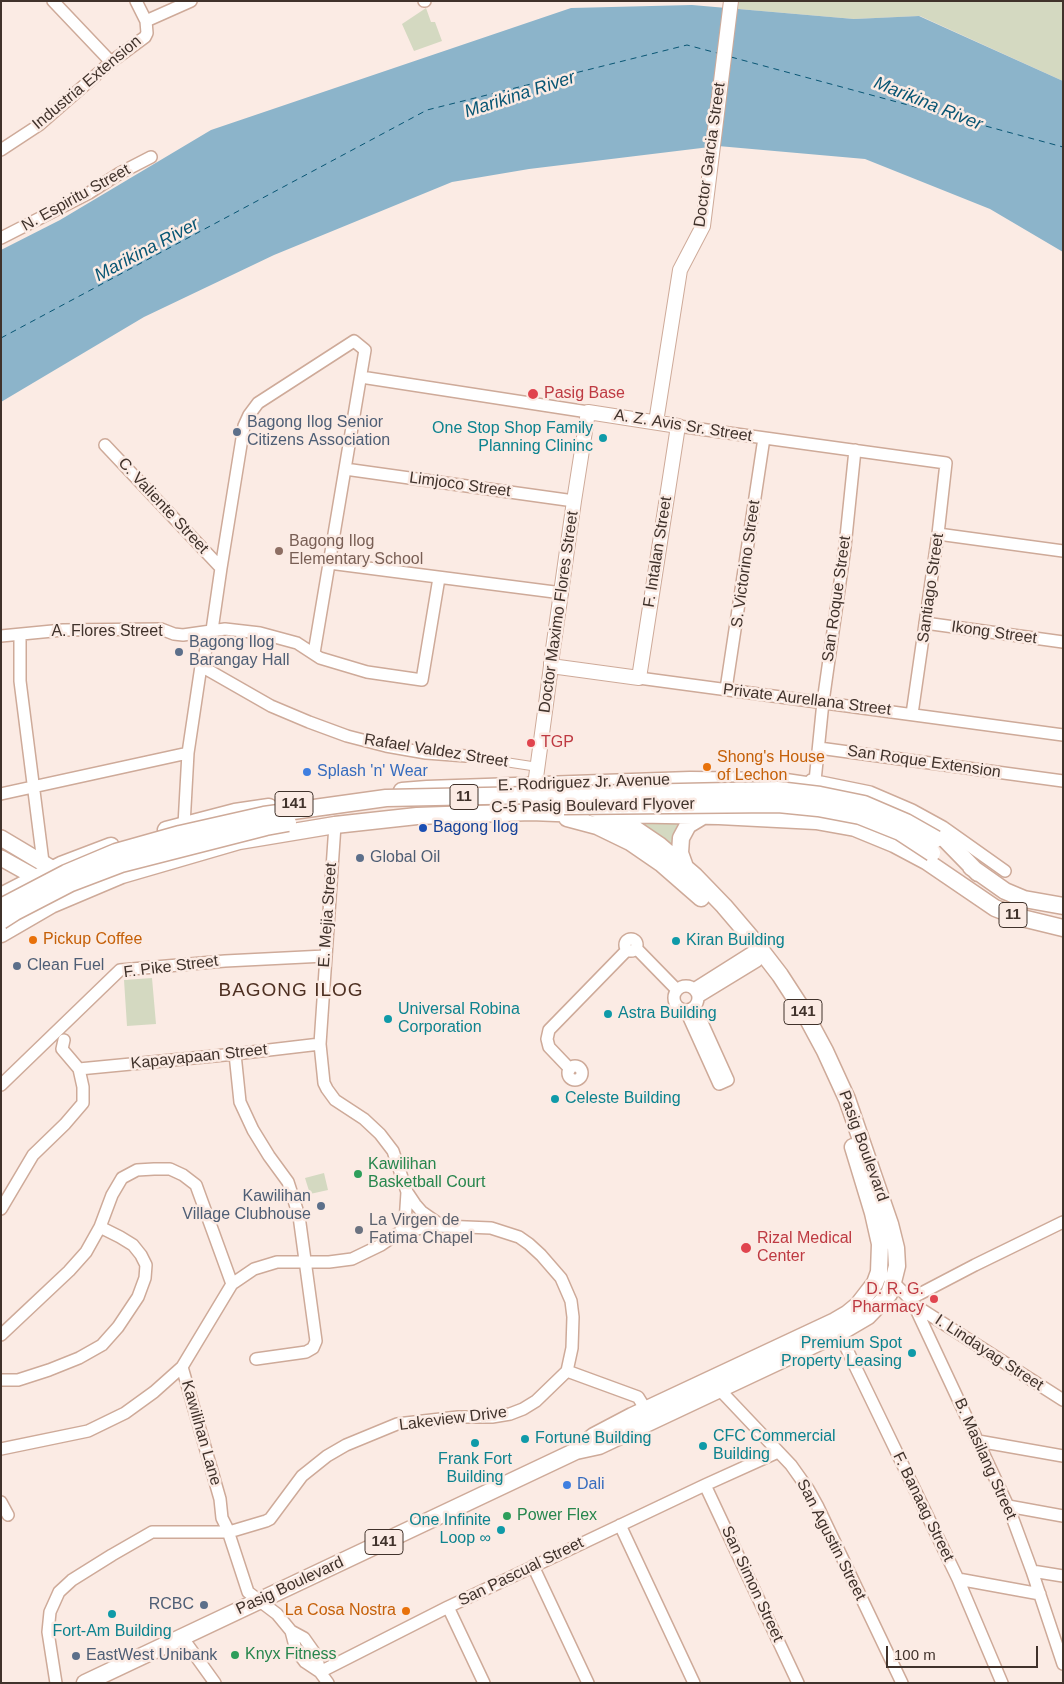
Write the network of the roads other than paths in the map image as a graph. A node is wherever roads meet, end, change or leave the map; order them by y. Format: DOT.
graph roads {
  1 [pos="53,1"];
  2 [pos="136,1"];
  3 [pos="191,1"];
  4 [pos="731,1"];
  5 [pos="146,21"];
  6 [pos="111,62"];
  7 [pos="1,150"];
  8 [pos="151,157"];
  9 [pos="1,238"];
  10 [pos="361,377"];
  11 [pos="588,412"];
  12 [pos="656,422"];
  13 [pos="678,426"];
  14 [pos="764,438"];
  15 [pos="105,445"];
  16 [pos="855,450"];
  17 [pos="946,463"];
  18 [pos="345,470"];
  19 [pos="574,501"];
  20 [pos="938,534"];
  21 [pos="1063,551"];
  22 [pos="329,563"];
  23 [pos="221,568"];
  24 [pos="439,578"];
  25 [pos="562,593"];
  26 [pos="926,623"];
  27 [pos="212,630"];
  28 [pos="20,635"];
  29 [pos="1,636"];
  30 [pos="1063,642"];
  31 [pos="314,653"];
  32 [pos="201,666"];
  33 [pos="551,666"];
  34 [pos="638,678"];
  35 [pos="726,689"];
  36 [pos="823,702"];
  37 [pos="912,714"];
  38 [pos="1063,735"];
  39 [pos="819,748"];
  40 [pos="188,753"];
  41 [pos="466,756"];
  42 [pos="538,767"];
  43 [pos="690,780"];
  44 [pos="815,781"];
  45 [pos="1063,781"];
  46 [pos="535,785"];
  47 [pos="33,786"];
  48 [pos="1,794"];
  49 [pos="235,812"];
  50 [pos="531,812"];
  51 [pos="608,814"];
  52 [pos="711,816"];
  53 [pos="184,825"];
  54 [pos="335,825"];
  55 [pos="1,838"];
  56 [pos="239,842"];
  57 [pos="1,858"];
  58 [pos="48,865"];
  59 [pos="685,868"];
  60 [pos="1006,871"];
  61 [pos="978,873"];
  62 [pos="35,877"];
  63 [pos="968,890"];
  64 [pos="1,896"];
  65 [pos="69,896"];
  66 [pos="54,903"];
  67 [pos="1063,906"];
  68 [pos="1,908"];
  69 [pos="1,921"];
  70 [pos="1063,928"];
  71 [pos="1,934"];
  72 [pos="325,956"];
  73 [pos="754,957"];
  74 [pos="677,990"];
  75 [pos="693,1001"];
  76 [pos="64,1040"];
  77 [pos="320,1044"];
  78 [pos="235,1054"];
  79 [pos="79,1069"];
  80 [pos="570,1069"];
  81 [pos="1,1085"];
  82 [pos="407,1192"];
  83 [pos="1,1209"];
  84 [pos="1063,1222"];
  85 [pos="442,1226"];
  86 [pos="100,1227"];
  87 [pos="400,1232"];
  88 [pos="307,1262"];
  89 [pos="879,1272"];
  90 [pos="893,1282"];
  91 [pos="232,1284"];
  92 [pos="912,1302"];
  93 [pos="839,1333"];
  94 [pos="1,1335"];
  95 [pos="256,1359"];
  96 [pos="182,1367"];
  97 [pos="567,1371"];
  98 [pos="1,1380"];
  99 [pos="718,1389"];
  100 [pos="1063,1400"];
  101 [pos="646,1410"];
  102 [pos="978,1441"];
  103 [pos="1,1449"];
  104 [pos="576,1451"];
  105 [pos="778,1452"];
  106 [pos="1063,1456"];
  107 [pos="705,1485"];
  108 [pos="1,1502"];
  109 [pos="1008,1506"];
  110 [pos="8,1515"];
  111 [pos="1063,1516"];
  112 [pos="620,1525"];
  113 [pos="228,1530"];
  114 [pos="533,1566"];
  115 [pos="1032,1571"];
  116 [pos="1063,1576"];
  117 [pos="958,1579"];
  118 [pos="1040,1594"];
  119 [pos="258,1601"];
  120 [pos="448,1607"];
  121 [pos="1058,1635"];
  122 [pos="182,1637"];
  123 [pos="1063,1664"];
  124 [pos="320,1672"];
  125 [pos="56,1683"];
  126 [pos="85,1683"];
  127 [pos="215,1683"];
  128 [pos="328,1683"];
  129 [pos="484,1683"];
  130 [pos="588,1683"];
  131 [pos="694,1683"];
  132 [pos="798,1683"];
  133 [pos="902,1683"];
  134 [pos="1002,1683"];
  1 -- 6 [label="street"];
  2 -- 5 [label="street"];
  3 -- 5 [label="street, Industria Extension"];
  4 -- 12 [label="street, Doctor Garcia Street"];
  5 -- 6 [label="street, Industria Extension"];
  6 -- 7 [label="street, Industria Extension"];
  8 -- 9 [label="street, N. Espiritu Street"];
  10 -- 11 [label="street, A. Z. Avis Sr. Street"];
  10 -- 18 [label="street"];
  10 -- 23 [label="street"];
  11 -- 12 [label="street, A. Z. Avis Sr. Street"];
  11 -- 19 [label="street, Doctor Maximo Flores Street"];
  12 -- 13 [label="street, A. Z. Avis Sr. Street"];
  13 -- 14 [label="street, A. Z. Avis Sr. Street"];
  13 -- 34 [label="street, F. Intalan Street"];
  14 -- 16 [label="street, A. Z. Avis Sr. Street"];
  14 -- 35 [label="street, S. Victorino Street"];
  15 -- 23 [label="street, C. Valiente Street"];
  16 -- 17 [label="street, A. Z. Avis Sr. Street"];
  16 -- 36 [label="street, San Roque Street"];
  17 -- 20 [label="street, Santiago Street"];
  18 -- 19 [label="street, Limjoco Street"];
  18 -- 22 [label="street"];
  19 -- 25 [label="street, Doctor Maximo Flores Street"];
  20 -- 21 [label="street"];
  20 -- 26 [label="street, Santiago Street"];
  22 -- 24 [label="street"];
  22 -- 31 [label="street"];
  23 -- 27 [label="street"];
  24 -- 25 [label="street"];
  24 -- 31 [label="street, A. Flores Street"];
  25 -- 33 [label="street, Doctor Maximo Flores Street"];
  26 -- 30 [label="street, Ikong Street"];
  26 -- 37 [label="street, Santiago Street"];
  27 -- 28 [label="street, A. Flores Street"];
  27 -- 31 [label="street, A. Flores Street"];
  27 -- 32 [label="street"];
  28 -- 29 [label="street, A. Flores Street"];
  28 -- 47 [label="street"];
  32 -- 40 [label="street"];
  32 -- 41 [label="street, Rafael Valdez Street"];
  33 -- 34 [label="street, Private Aurellana Street"];
  33 -- 42 [label="street, Doctor Maximo Flores Street"];
  34 -- 35 [label="street, Private Aurellana Street"];
  35 -- 36 [label="street, Private Aurellana Street"];
  36 -- 37 [label="street, Private Aurellana Street"];
  36 -- 39 [label="street, San Roque Street"];
  37 -- 38 [label="street, Private Aurellana Street"];
  39 -- 44 [label="street"];
  39 -- 45 [label="street, San Roque Extension"];
  40 -- 47 [label="street"];
  40 -- 53 [label="street"];
  41 -- 42 [label="street, Rafael Valdez Street"];
  42 -- 46 [label="street, Doctor Maximo Flores Street"];
  43 -- 44 [label="street"];
  43 -- 46 [label="main road, E. Rodriguez Jr. Avenue / 141"];
  43 -- 61 [label="main road, E. Rodriguez Jr. Avenue / 141"];
  44 -- 60 [label="street"];
  46 -- 49 [label="main road, E. Rodriguez Jr. Avenue / 141"];
  46 -- 50 [label="street, Doctor Maximo Flores Street"];
  46 -- 51 [label="main road, Pasig Boulevard / 141"];
  47 -- 48 [label="street"];
  47 -- 58 [label="street"];
  49 -- 53 [label="main road, E. Rodriguez Jr. Avenue / 141"];
  49 -- 56 [label="main road"];
  50 -- 51 [label="main road, E. Rodriguez Jr. Avenue / 141"];
  50 -- 54 [label="main road, E. Rodriguez Jr. Avenue / 141"];
  50 -- 73 [label="main road, Pasig Boulevard / 141"];
  51 -- 52 [label="main road, E. Rodriguez Jr. Avenue / 141"];
  51 -- 59 [label="main road, Pasig Boulevard / 141"];
  52 -- 59 [label="main road"];
  52 -- 63 [label="main road, E. Rodriguez Jr. Avenue / 141"];
  53 -- 58 [label="main road, E. Rodriguez Jr. Avenue / 141"];
  54 -- 56 [label="main road, E. Rodriguez Jr. Avenue / 141"];
  54 -- 72 [label="street, E. Mejia Street"];
  55 -- 58 [label="main road"];
  56 -- 65 [label="main road, E. Rodriguez Jr. Avenue / 141"];
  57 -- 62 [label="main road"];
  58 -- 62 [label="main road, E. Rodriguez Jr. Avenue / 141"];
  58 -- 65 [label="main road"];
  59 -- 90 [label="main road, Pasig Boulevard / 141"];
  61 -- 67 [label="main road, 11"];
  61 -- 68 [label="main road, C-5 Pasig Boulevard Flyover / 11, bridge"];
  62 -- 64 [label="main road, E. Rodriguez Jr. Avenue / 141"];
  62 -- 66 [label="main road"];
  63 -- 69 [label="main road, C-5 Pasig Boulevard Flyover / 11, bridge"];
  63 -- 70 [label="main road, 11"];
  65 -- 66 [label="main road, E. Rodriguez Jr. Avenue / 141"];
  66 -- 71 [label="main road, E. Rodriguez Jr. Avenue / 141"];
  72 -- 77 [label="street, E. Mejia Street"];
  72 -- 81 [label="street, F. Pike Street"];
  73 -- 75 [label="street"];
  73 -- 89 [label="main road, Pasig Boulevard / 141"];
  74 -- 75 [label="street"];
  74 -- 75 [label="street"];
  74 -- 80 [label="street"];
  75 -- 75 [label="street"];
  76 -- 79 [label="street"];
  77 -- 78 [label="street, Kapayapaan Street"];
  77 -- 82 [label="street, E. Mejia Street"];
  78 -- 79 [label="street, Kapayapaan Street"];
  78 -- 88 [label="street"];
  79 -- 83 [label="street"];
  82 -- 85 [label="street, E. Mejia Street"];
  82 -- 87 [label="street"];
  84 -- 92 [label="street"];
  85 -- 87 [label="street"];
  85 -- 97 [label="street"];
  86 -- 91 [label="street"];
  86 -- 94 [label="street"];
  86 -- 98 [label="street"];
  87 -- 88 [label="street"];
  88 -- 91 [label="street"];
  88 -- 95 [label="street"];
  89 -- 90 [label="street, B. Masilang Street"];
  89 -- 101 [label="main road, Pasig Boulevard / 141"];
  90 -- 92 [label="street, B. Masilang Street"];
  90 -- 93 [label="main road, Pasig Boulevard / 141"];
  91 -- 96 [label="street"];
  92 -- 100 [label="street, I. Lindayag Street"];
  92 -- 102 [label="street, B. Masilang Street"];
  93 -- 99 [label="main road, Pasig Boulevard / 141"];
  93 -- 117 [label="street, F. Banaag Street"];
  96 -- 103 [label="street"];
  96 -- 113 [label="street, Kawilihan Lane"];
  97 -- 101 [label="street"];
  97 -- 113 [label="street, Lakeview Drive"];
  99 -- 104 [label="main road, Pasig Boulevard / 141"];
  99 -- 105 [label="street, San Agustin Street"];
  101 -- 104 [label="main road, Pasig Boulevard / 141"];
  102 -- 106 [label="street"];
  102 -- 109 [label="street, B. Masilang Street"];
  104 -- 119 [label="main road, Pasig Boulevard / 141"];
  105 -- 107 [label="street, San Pascual Street"];
  105 -- 133 [label="street, San Agustin Street"];
  107 -- 112 [label="street, San Pascual Street"];
  107 -- 132 [label="street, San Simon Street"];
  108 -- 110 [label="street"];
  109 -- 111 [label="street"];
  109 -- 115 [label="street, B. Masilang Street"];
  112 -- 114 [label="street, San Pascual Street"];
  112 -- 131 [label="street"];
  113 -- 119 [label="street, Kawilihan Lane"];
  113 -- 125 [label="street, Lakeview Drive"];
  114 -- 120 [label="street, San Pascual Street"];
  114 -- 130 [label="street"];
  115 -- 116 [label="street"];
  115 -- 118 [label="street, B. Masilang Street"];
  117 -- 118 [label="street"];
  117 -- 134 [label="street, F. Banaag Street"];
  118 -- 121 [label="street, B. Masilang Street"];
  119 -- 122 [label="main road, Pasig Boulevard / 141"];
  119 -- 124 [label="street"];
  120 -- 124 [label="street, San Pascual Street"];
  120 -- 129 [label="street"];
  121 -- 123 [label="street, B. Masilang Street"];
  122 -- 126 [label="main road, Pasig Boulevard / 141"];
  122 -- 127 [label="street"];
  124 -- 128 [label="street"];
}
